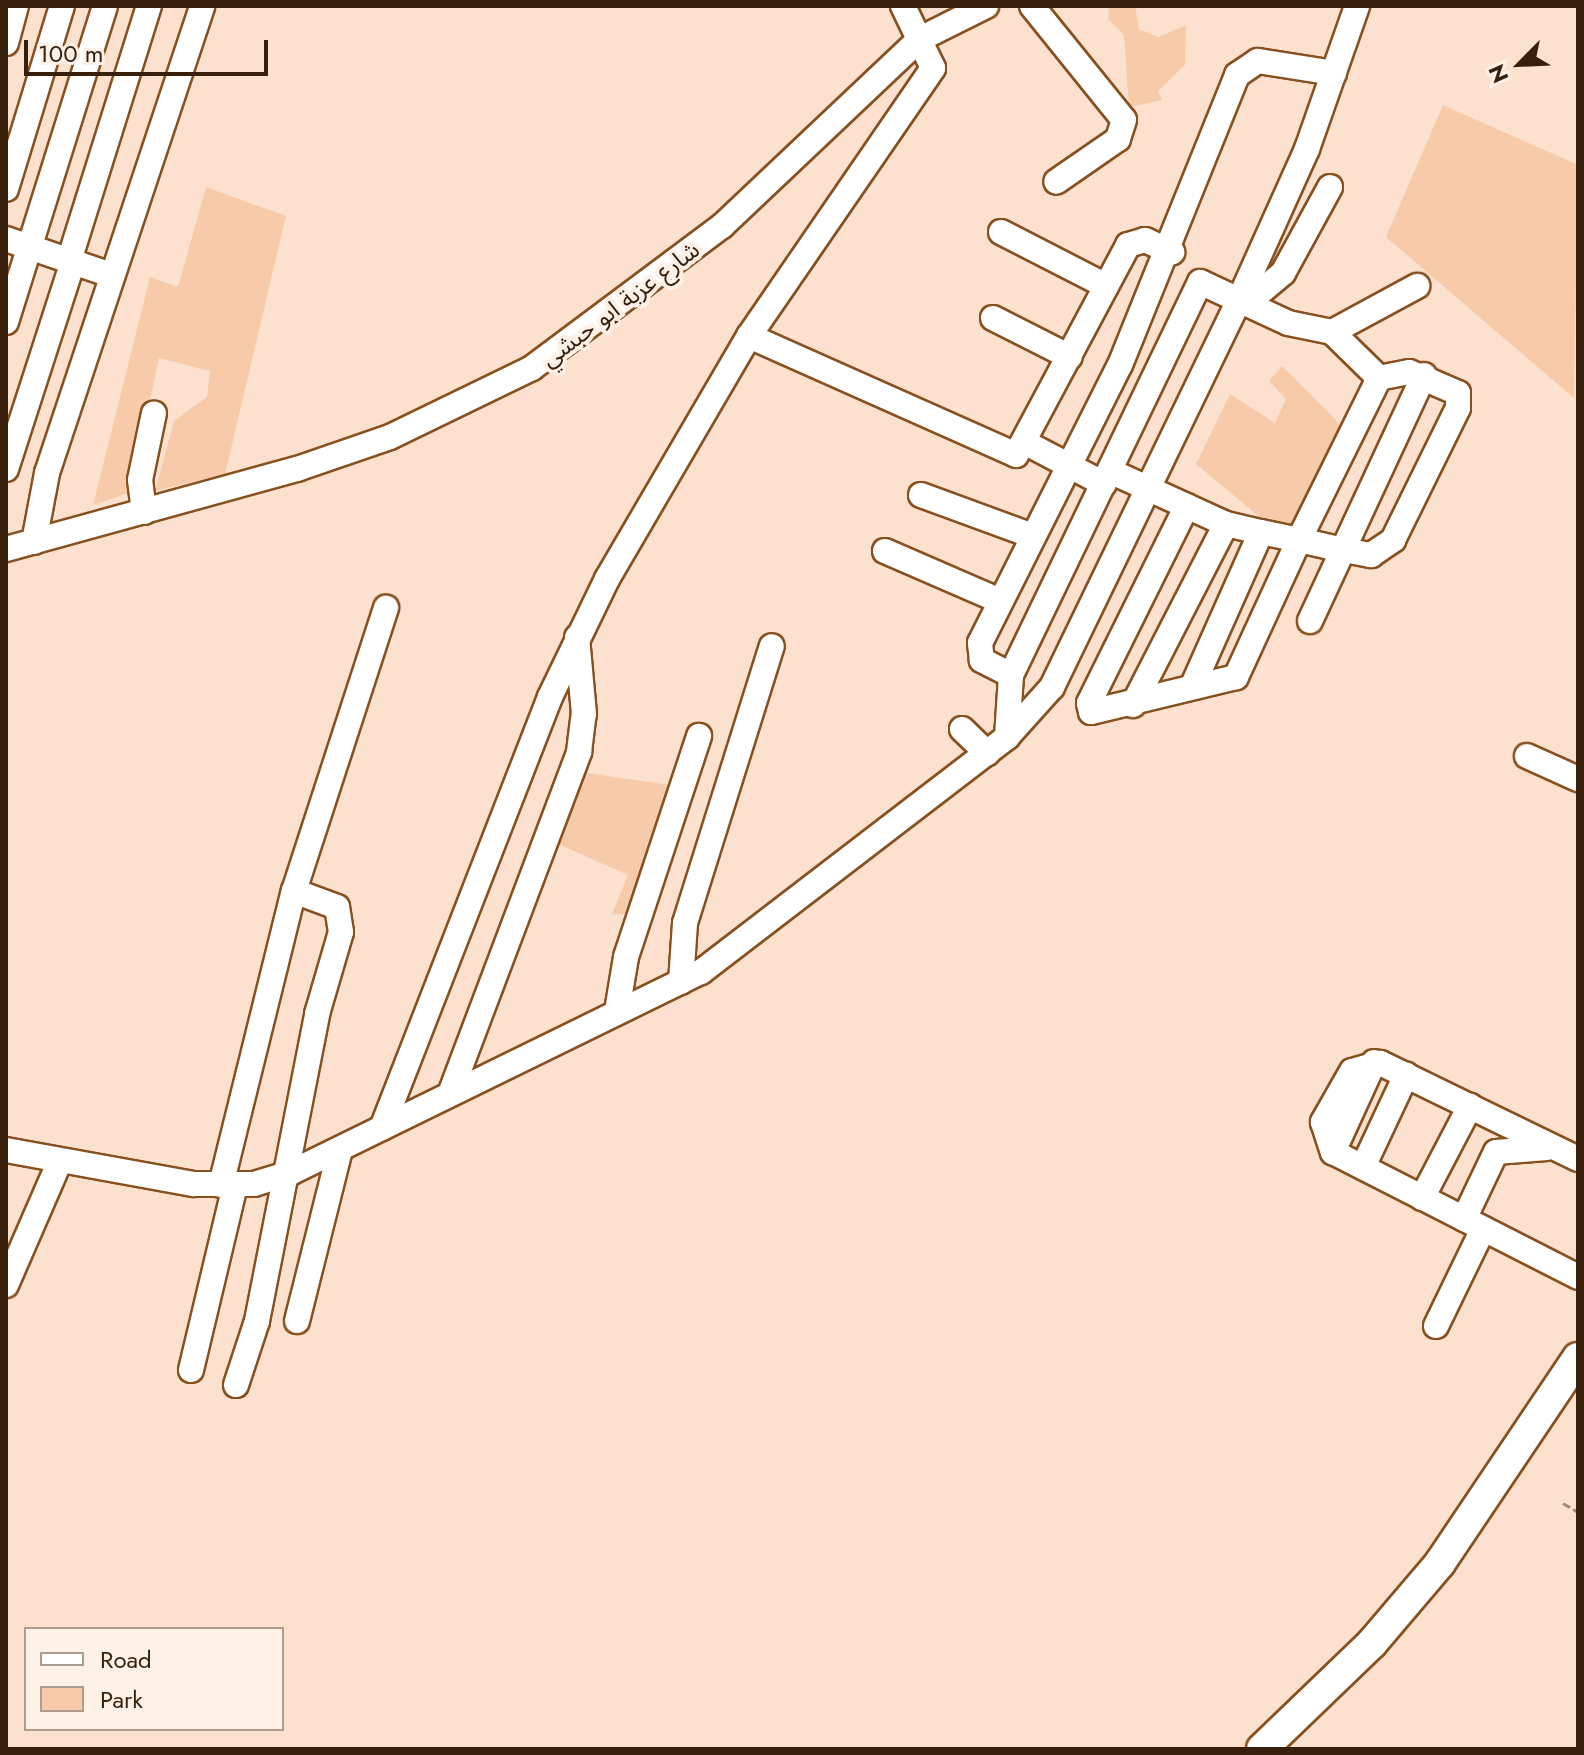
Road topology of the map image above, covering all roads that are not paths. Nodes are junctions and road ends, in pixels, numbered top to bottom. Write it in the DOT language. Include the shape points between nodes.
graph roads {
  1 [pos="16,6"];
  2 [pos="62,6"];
  3 [pos="105,6"];
  4 [pos="149,6"];
  5 [pos="202,6"];
  6 [pos="903,6"];
  7 [pos="986,6"];
  8 [pos="1032,6"];
  9 [pos="1357,6"];
  10 [pos="920,39"];
  11 [pos="6,43"];
  12 [pos="1334,73"];
  13 [pos="1056,182"];
  14 [pos="1330,187"];
  15 [pos="6,189"];
  16 [pos="1001,232"];
  17 [pos="18,243"];
  18 [pos="1172,252"];
  19 [pos="71,262"];
  20 [pos="111,275"];
  21 [pos="1106,286"];
  22 [pos="1417,286"];
  23 [pos="1241,296"];
  24 [pos="993,318"];
  25 [pos="6,322"];
  26 [pos="1332,332"];
  27 [pos="749,336"];
  28 [pos="1070,357"];
  29 [pos="1424,375"];
  30 [pos="1379,378"];
  31 [pos="154,413"];
  32 [pos="1026,443"];
  33 [pos="1070,465"];
  34 [pos="6,469"];
  35 [pos="1108,478"];
  36 [pos="1148,489"];
  37 [pos="921,495"];
  38 [pos="1187,506"];
  39 [pos="144,512"];
  40 [pos="1226,524"];
  41 [pos="1261,532"];
  42 [pos="1033,536"];
  43 [pos="1299,540"];
  44 [pos="34,542"];
  45 [pos="6,549"];
  46 [pos="1339,549"];
  47 [pos="885,551"];
  48 [pos="1000,601"];
  49 [pos="386,608"];
  50 [pos="1310,621"];
  51 [pos="577,637"];
  52 [pos="772,646"];
  53 [pos="1011,675"];
  54 [pos="1193,685"];
  55 [pos="1133,705"];
  56 [pos="962,729"];
  57 [pos="699,736"];
  58 [pos="1007,737"];
  59 [pos="987,753"];
  60 [pos="1527,756"];
  61 [pos="1578,779"];
  62 [pos="294,891"];
  63 [pos="681,982"];
  64 [pos="617,1011"];
  65 [pos="1391,1069"];
  66 [pos="450,1094"];
  67 [pos="1470,1106"];
  68 [pos="382,1128"];
  69 [pos="6,1150"];
  70 [pos="340,1150"];
  71 [pos="1568,1154"];
  72 [pos="1349,1160"];
  73 [pos="59,1163"];
  74 [pos="290,1173"];
  75 [pos="228,1185"];
  76 [pos="1422,1198"];
  77 [pos="1473,1224"];
  78 [pos="1578,1277"];
  79 [pos="6,1285"];
  80 [pos="297,1321"];
  81 [pos="1436,1326"];
  82 [pos="1578,1358"];
  83 [pos="191,1370"];
  84 [pos="236,1385"];
  85 [pos="1262,1749"];
  1 -- 11 [label="street"];
  2 -- 15 [label="street"];
  3 -- 17 [label="street"];
  4 -- 19 [label="street"];
  5 -- 20 [label="street"];
  6 -- 10 [label="street"];
  7 -- 10 [label="street, شارع عزبة ابو حبشي"];
  8 -- 13 [label="street" via="1124,120 1118,139"];
  9 -- 12 [label="street"];
  10 -- 27 [label="street" via="933,60 930,75"];
  10 -- 39 [label="street, شارع عزبة ابو حبشي" via="722,226 532,368 390,437"];
  12 -- 18 [label="street" via="1258,61 1237,75"];
  12 -- 23 [label="street"];
  14 -- 23 [label="street" via="1283,273 1258,294"];
  16 -- 21 [label="street"];
  17 -- 19 [label="street"];
  17 -- 25 [label="street"];
  18 -- 21 [label="street" via="1136,240"];
  18 -- 33 [label="street"];
  19 -- 20 [label="street"];
  19 -- 34 [label="street"];
  20 -- 44 [label="street" via="40,495"];
  21 -- 28 [label="street"];
  22 -- 26 [label="street"];
  23 -- 26 [label="street" via="1288,323"];
  23 -- 35 [label="street" via="1200,282"];
  23 -- 36 [label="street"];
  24 -- 28 [label="street"];
  26 -- 30 [label="street"];
  27 -- 32 [label="street" via="1008,454"];
  27 -- 51 [label="street"];
  28 -- 32 [label="street"];
  29 -- 30 [label="street"];
  29 -- 46 [label="street"];
  29 -- 46 [label="street" via="1461,401 1426,474 1388,548 1371,555"];
  30 -- 43 [label="street"];
  31 -- 39 [label="street" via="140,480"];
  32 -- 33 [label="street"];
  33 -- 35 [label="street"];
  33 -- 42 [label="street"];
  35 -- 36 [label="street"];
  35 -- 53 [label="street"];
  36 -- 38 [label="street"];
  36 -- 58 [label="street" via="1052,687"];
  37 -- 42 [label="street"];
  38 -- 40 [label="street"];
  38 -- 55 [label="street" via="1088,708 1097,713"];
  39 -- 44 [label="street, شارع عزبة ابو حبشي"];
  40 -- 41 [label="street"];
  40 -- 55 [label="street"];
  41 -- 43 [label="street"];
  41 -- 54 [label="street"];
  42 -- 48 [label="street"];
  43 -- 46 [label="street"];
  43 -- 54 [label="street" via="1236,677"];
  44 -- 45 [label="street, شارع عزبة ابو حبشي"];
  46 -- 50 [label="street"];
  47 -- 48 [label="street"];
  48 -- 53 [label="street" via="979,651 989,666"];
  49 -- 62 [label="street"];
  51 -- 66 [label="street" via="584,701 579,752"];
  51 -- 68 [label="street"];
  52 -- 63 [label="street" via="685,923"];
  53 -- 58 [label="street"];
  54 -- 55 [label="street"];
  56 -- 59 [label="street"];
  57 -- 64 [label="street" via="626,957"];
  58 -- 59 [label="street"];
  59 -- 63 [label="street" via="720,960"];
  60 -- 61 [label="street"];
  62 -- 74 [label="street" via="325,900 342,919 309,1053"];
  62 -- 75 [label="street"];
  63 -- 64 [label="street"];
  64 -- 66 [label="street"];
  65 -- 67 [label="street"];
  65 -- 72 [label="street"];
  65 -- 72 [label="street" via="1348,1075 1326,1116 1323,1135"];
  66 -- 68 [label="street"];
  67 -- 71 [label="street"];
  67 -- 76 [label="street"];
  68 -- 70 [label="street"];
  69 -- 73 [label="street"];
  70 -- 74 [label="street"];
  70 -- 80 [label="street"];
  71 -- 77 [label="street" via="1496,1152"];
  72 -- 76 [label="street"];
  73 -- 75 [label="street"];
  73 -- 79 [label="street"];
  74 -- 75 [label="street"];
  74 -- 84 [label="street"];
  75 -- 83 [label="street"];
  76 -- 77 [label="street"];
  77 -- 78 [label="street"];
  77 -- 81 [label="street"];
  82 -- 85 [label="main road" via="1440,1563 1351,1665"];
}
